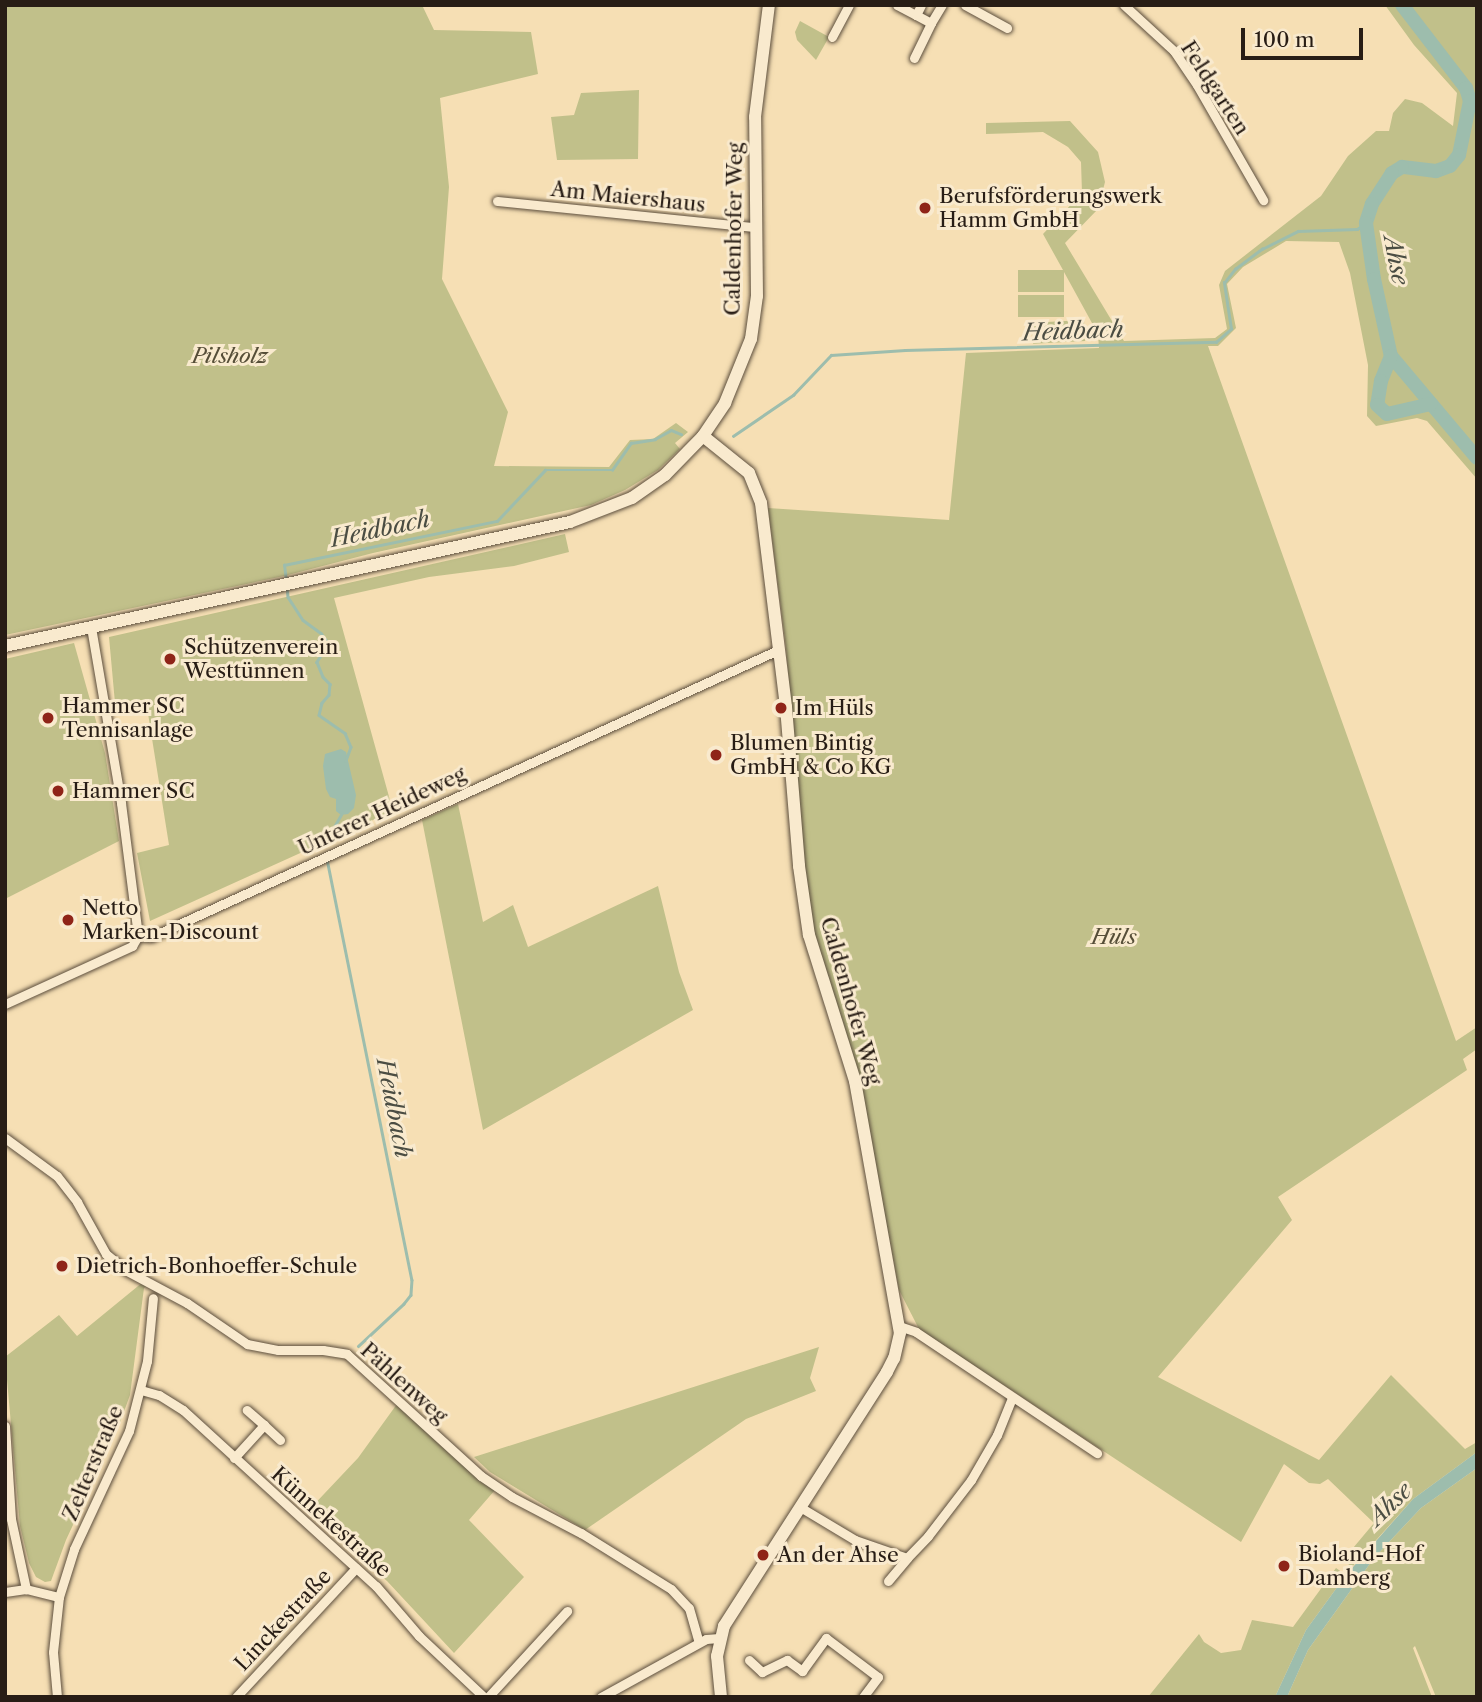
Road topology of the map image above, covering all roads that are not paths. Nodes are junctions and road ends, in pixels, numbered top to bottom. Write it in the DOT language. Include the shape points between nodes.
graph roads {
  1 [pos="769,5"];
  2 [pos="849,5"];
  3 [pos="897,5"];
  4 [pos="921,5"];
  5 [pos="942,5"];
  6 [pos="965,5"];
  7 [pos="1124,5"];
  8 [pos="916,15"];
  9 [pos="931,23"];
  10 [pos="1007,28"];
  11 [pos="832,37"];
  12 [pos="914,58"];
  13 [pos="497,201"];
  14 [pos="1263,201"];
  15 [pos="755,227"];
  16 [pos="704,436"];
  17 [pos="91,627"];
  18 [pos="5,646"];
  19 [pos="778,650"];
  20 [pos="138,936"];
  21 [pos="5,1004"];
  22 [pos="5,1138"];
  23 [pos="153,1298"];
  24 [pos="899,1326"];
  25 [pos="141,1390"];
  26 [pos="1012,1398"];
  27 [pos="247,1410"];
  28 [pos="264,1425"];
  29 [pos="5,1426"];
  30 [pos="280,1440"];
  31 [pos="1097,1453"];
  32 [pos="234,1458"];
  33 [pos="800,1507"];
  34 [pos="908,1558"];
  35 [pos="356,1568"];
  36 [pos="888,1581"];
  37 [pos="26,1589"];
  38 [pos="5,1592"];
  39 [pos="59,1597"];
  40 [pos="567,1611"];
  41 [pos="719,1638"];
  42 [pos="699,1642"];
  43 [pos="749,1660"];
  44 [pos="57,1697"];
  45 [pos="236,1697"];
  46 [pos="486,1697"];
  47 [pos="601,1697"];
  48 [pos="721,1697"];
  49 [pos="863,1697"];
  1 -- 15 [label="main road, Caldenhofer Weg" via="755,117"];
  2 -- 11 [label="street"];
  3 -- 8 [label="street"];
  4 -- 8 [label="street"];
  5 -- 9 [label="street"];
  6 -- 10 [label="street"];
  7 -- 14 [label="street, Feldgarten" via="1174,51"];
  8 -- 9 [label="street"];
  9 -- 12 [label="street"];
  13 -- 15 [label="street, Am Maiershaus"];
  15 -- 16 [label="main road, Caldenhofer Weg" via="757,296 751,339 733,389"];
  16 -- 17 [label="main road" via="665,475 632,498 570,522"];
  16 -- 19 [label="main road, Caldenhofer Weg" via="749,473 758,493"];
  17 -- 18 [label="main road"];
  17 -- 20 [label="street"];
  19 -- 20 [label="street, Unterer Heideweg" via="151,937"];
  19 -- 24 [label="main road, Caldenhofer Weg" via="809,934 856,1081"];
  20 -- 21 [label="street, Unterer Heideweg" via="132,946"];
  22 -- 42 [label="street, Pählenweg" via="57,1176 106,1254 127,1271 187,1303 247,1344 347,1354 481,1476 671,1589 688,1608"];
  23 -- 25 [label="street, Zelterstraße"];
  24 -- 26 [label="street" via="916,1332"];
  24 -- 33 [label="main road, Caldenhofer Weg" via="898,1346 890,1365"];
  25 -- 32 [label="street, Künnekestraße" via="183,1410"];
  25 -- 39 [label="street, Zelterstraße" via="129,1431 74,1549"];
  26 -- 31 [label="street"];
  26 -- 34 [label="street" via="971,1480"];
  27 -- 28 [label="street"];
  28 -- 30 [label="street"];
  28 -- 32 [label="street"];
  29 -- 37 [label="street" via="11,1519"];
  32 -- 35 [label="street, Künnekestraße"];
  33 -- 34 [label="street" via="855,1540"];
  33 -- 41 [label="main road, Caldenhofer Weg"];
  34 -- 36 [label="street"];
  35 -- 45 [label="street, Linckestraße"];
  35 -- 46 [label="street, Künnekestraße" via="419,1636"];
  37 -- 38 [label="street"];
  37 -- 39 [label="street"];
  39 -- 44 [label="street, Zelterstraße" via="53,1652"];
  40 -- 46 [label="street"];
  41 -- 42 [label="street"];
  41 -- 48 [label="main road, Caldenhofer Weg"];
  42 -- 47 [label="street"];
  43 -- 49 [label="street" via="762,1672 788,1660 802,1671 826,1638 877,1677"];
}
